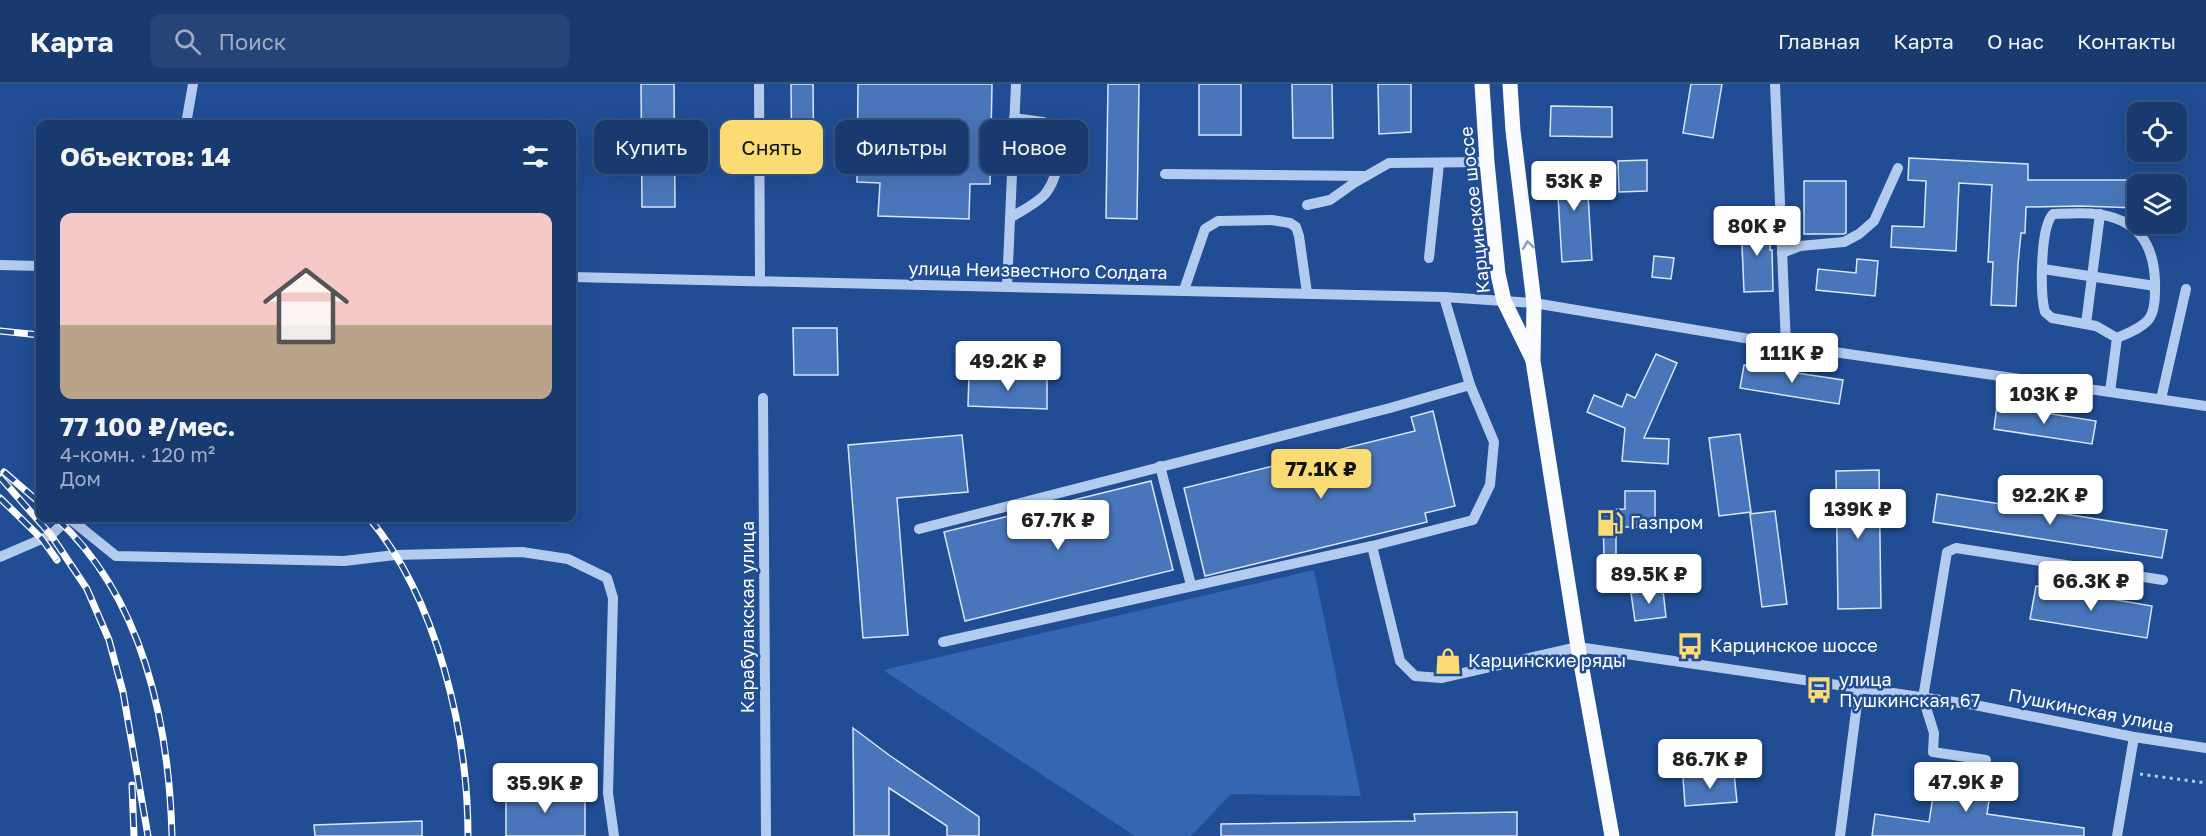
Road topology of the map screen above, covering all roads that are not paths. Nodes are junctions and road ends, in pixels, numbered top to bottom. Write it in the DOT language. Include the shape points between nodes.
graph roads {
  1 [pos="193,84"];
  2 [pos="759,84"];
  3 [pos="1016,84"];
  4 [pos="1482,84"];
  5 [pos="1510,84"];
  6 [pos="1775,84"];
  7 [pos="1014,118"];
  8 [pos="187,120"];
  9 [pos="1487,162"];
  10 [pos="1439,164"];
  11 [pos="1898,168"];
  12 [pos="1165,174"];
  13 [pos="1366,176"];
  14 [pos="1308,205"];
  15 [pos="2100,214"];
  16 [pos="1010,218"];
  17 [pos="1782,253"];
  18 [pos="1429,258"];
  19 [pos="0,265"];
  20 [pos="36,266"];
  21 [pos="2043,269"];
  22 [pos="2091,276"];
  23 [pos="576,277"];
  24 [pos="760,281"];
  25 [pos="1008,286"];
  26 [pos="2155,286"];
  27 [pos="2186,289"];
  28 [pos="1184,290"];
  29 [pos="1307,293"];
  30 [pos="1444,297"];
  31 [pos="1504,301"];
  32 [pos="1534,303"];
  33 [pos="2086,324"];
  34 [pos="2117,338"];
  35 [pos="1786,345"];
  36 [pos="1533,361"];
  37 [pos="1470,385"];
  38 [pos="2110,392"];
  39 [pos="763,398"];
  40 [pos="2161,399"];
  41 [pos="2206,406"];
  42 [pos="1160,466"];
  43 [pos="65,522"];
  44 [pos="74,522"];
  45 [pos="919,529"];
  46 [pos="1372,546"];
  47 [pos="0,557"];
  48 [pos="2163,580"];
  49 [pos="1191,585"];
  50 [pos="943,642"];
  51 [pos="1578,647"];
  52 [pos="1859,688"];
  53 [pos="1923,698"];
  54 [pos="2134,737"];
  55 [pos="2206,748"];
  56 [pos="1986,760"];
  57 [pos="614,836"];
  58 [pos="766,836"];
  59 [pos="1612,836"];
  60 [pos="1840,836"];
  61 [pos="2117,836"];
  1 -- 8 [label="street"];
  2 -- 24 [label="street"];
  3 -- 7 [label="street"];
  4 -- 9 [label="main road, Карцинское шоссе"];
  32 -- 5 [label="main road, Карцинское шоссе, one-way"];
  6 -- 17 [label="street"];
  7 -- 16 [label="street"];
  7 -- 16 [label="street" via="1055,128 1058,167 1046,194"];
  9 -- 10 [label="street"];
  9 -- 31 [label="main road, Карцинское шоссе"];
  10 -- 13 [label="street" via="1389,163"];
  10 -- 18 [label="street"];
  11 -- 17 [label="street" via="1874,221 1858,234 1844,242 1800,246"];
  12 -- 13 [label="street"];
  13 -- 14 [label="street" via="1330,200"];
  15 -- 21 [label="street" via="2053,214 2049,218"];
  15 -- 22 [label="street"];
  15 -- 26 [label="street" via="2122,221 2138,232 2156,271"];
  16 -- 25 [label="street"];
  17 -- 35 [label="street"];
  19 -- 20 [label="street"];
  21 -- 22 [label="street"];
  21 -- 33 [label="street" via="2045,312 2052,318"];
  22 -- 26 [label="street"];
  22 -- 33 [label="street"];
  23 -- 24 [label="street, улица Неизвестного Солдата"];
  24 -- 25 [label="street, улица Неизвестного Солдата"];
  25 -- 28 [label="street, улица Неизвестного Солдата"];
  26 -- 34 [label="street" via="2150,317"];
  27 -- 40 [label="street"];
  28 -- 29 [label="street, улица Неизвестного Солдата"];
  28 -- 29 [label="street" via="1205,229 1218,221 1272,220 1296,227"];
  29 -- 30 [label="street, улица Неизвестного Солдата"];
  30 -- 31 [label="street, улица Неизвестного Солдата"];
  30 -- 37 [label="street"];
  31 -- 32 [label="street, улица Неизвестного Солдата"];
  31 -- 36 [label="main road, Карцинское шоссе"];
  32 -- 35 [label="street, улица Неизвестного Солдата"];
  32 -- 36 [label="main road, Карцинское шоссе"];
  33 -- 34 [label="street"];
  34 -- 38 [label="street"];
  35 -- 38 [label="street, улица Неизвестного Солдата"];
  36 -- 51 [label="main road, Карцинское шоссе"];
  37 -- 42 [label="street"];
  37 -- 46 [label="street" via="1494,442 1490,485 1473,520"];
  38 -- 40 [label="street, улица Неизвестного Солдата"];
  39 -- 58 [label="street, Карабулакская улица"];
  40 -- 41 [label="street, улица Неизвестного Солдата"];
  42 -- 45 [label="street"];
  42 -- 49 [label="street"];
  43 -- 47 [label="street" via="51,535"];
  44 -- 57 [label="street" via="116,556 344,561 395,555 522,552 568,559 607,578 613,598 608,793"];
  46 -- 49 [label="street"];
  46 -- 51 [label="street" via="1400,661 1415,676 1441,678"];
  48 -- 53 [label="street" via="1956,548 1947,552"];
  49 -- 50 [label="street"];
  51 -- 52 [label="street, Пушкинская улица"];
  51 -- 59 [label="main road, Карцинское шоссе"];
  52 -- 53 [label="street, Пушкинская улица"];
  52 -- 60 [label="street"];
  53 -- 54 [label="street, Пушкинская улица"];
  53 -- 56 [label="street" via="1934,733 1933,752"];
  54 -- 55 [label="street, Пушкинская улица"];
  54 -- 61 [label="street"];
}
